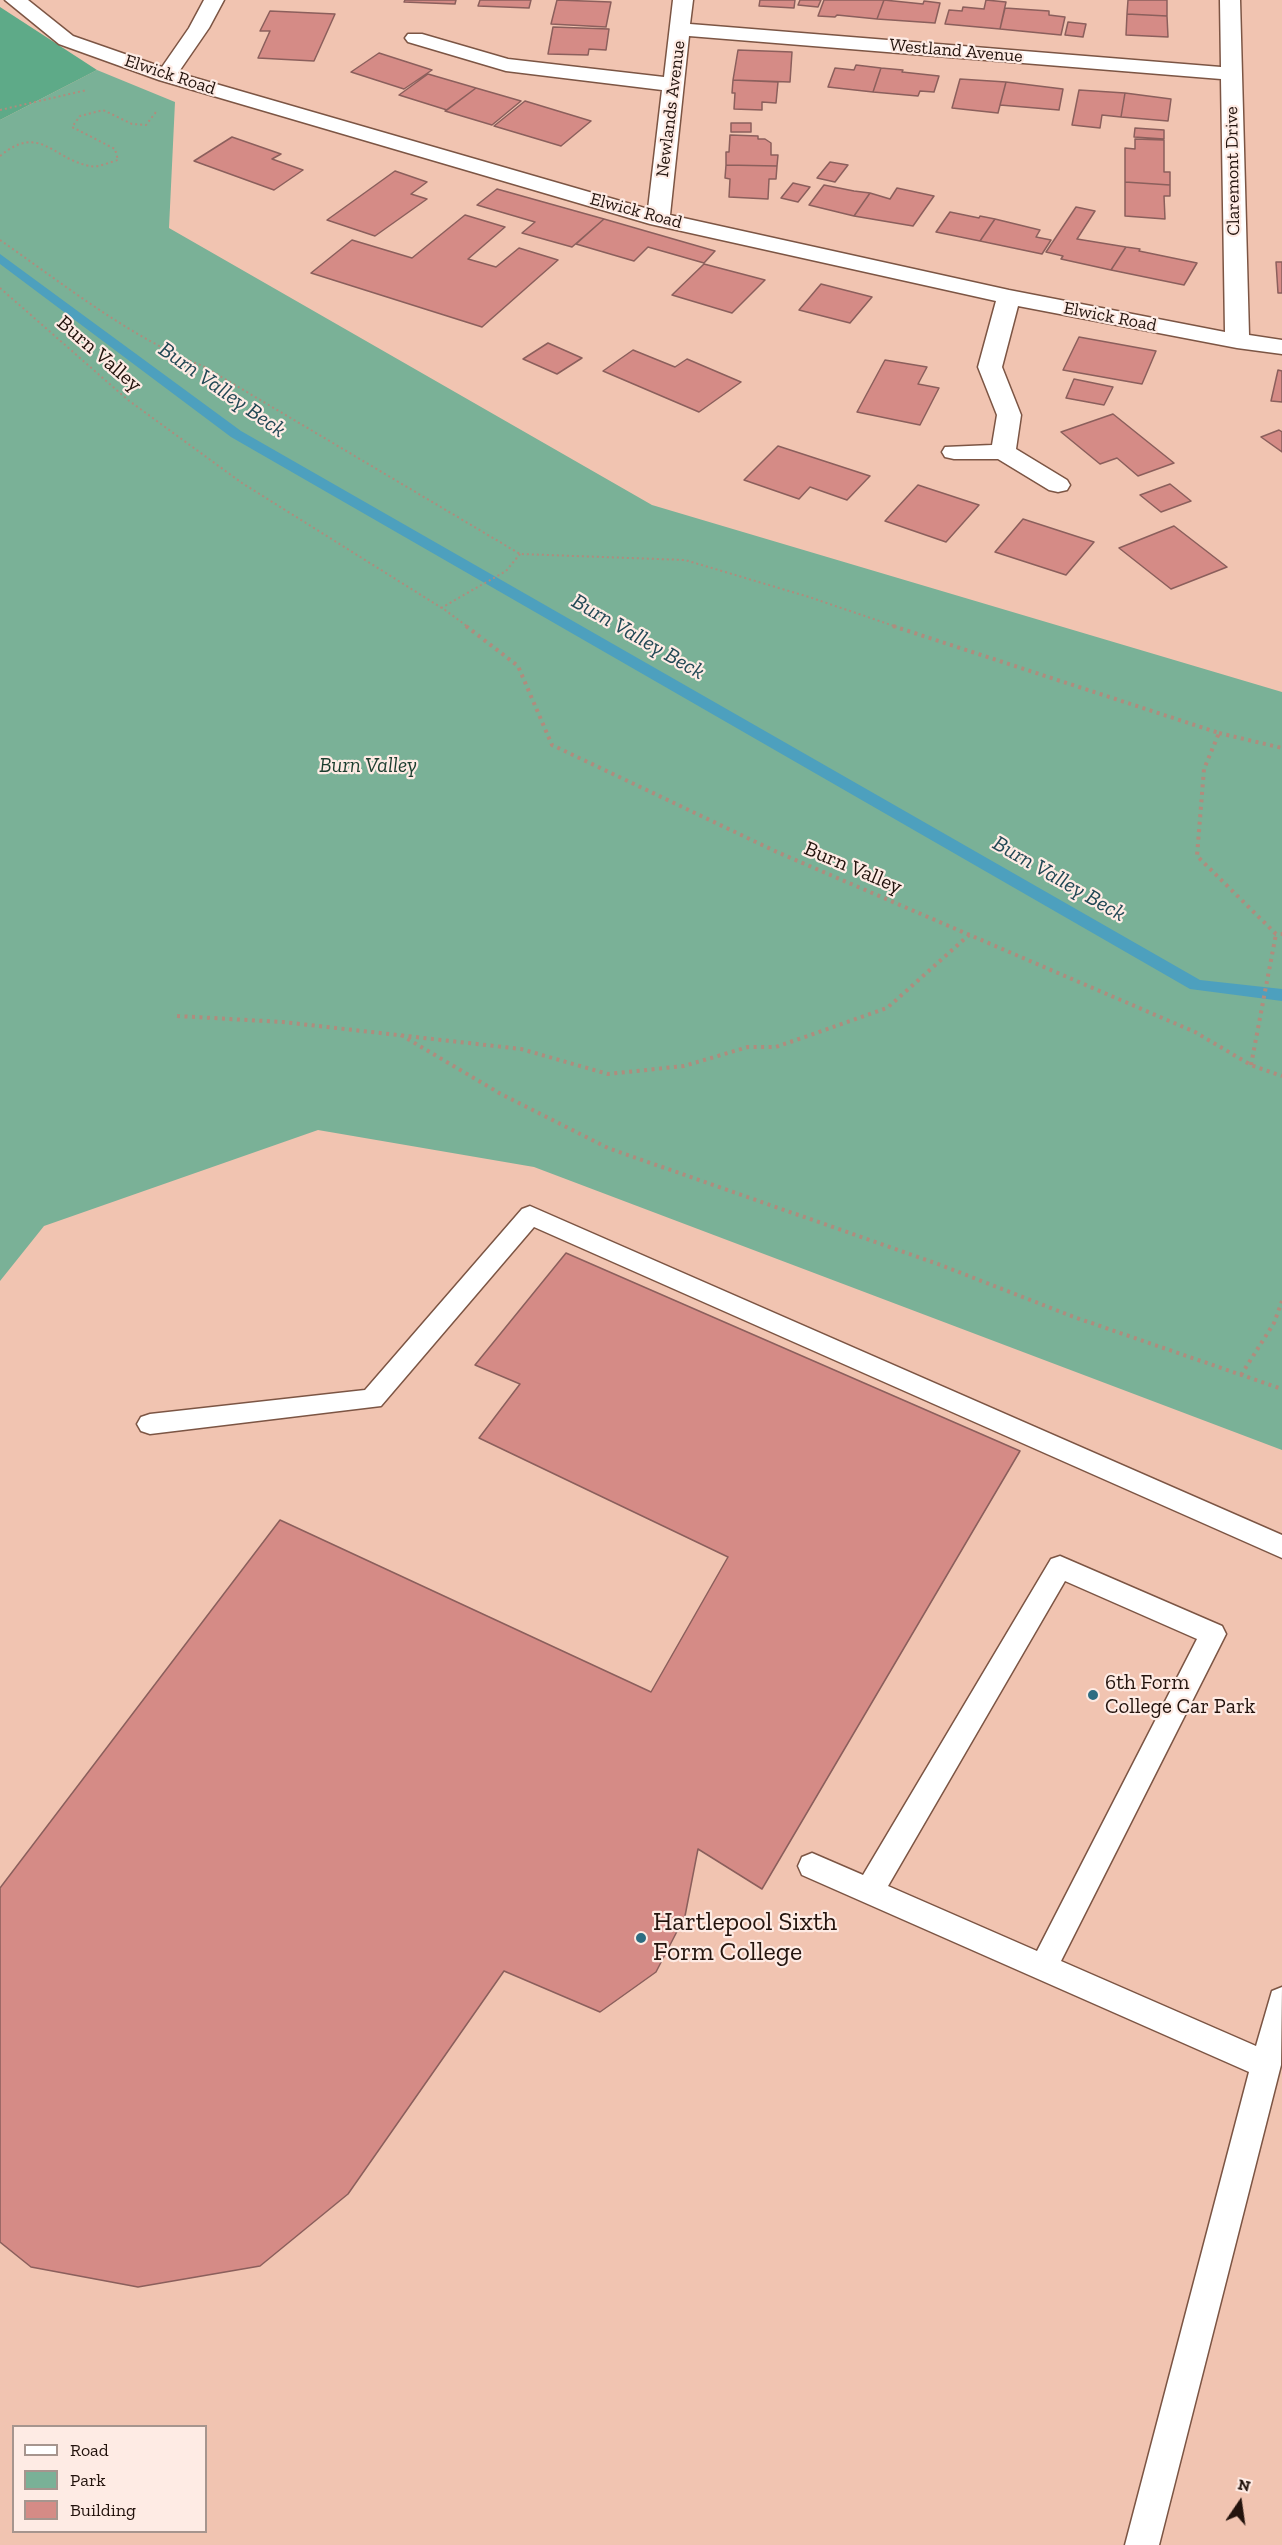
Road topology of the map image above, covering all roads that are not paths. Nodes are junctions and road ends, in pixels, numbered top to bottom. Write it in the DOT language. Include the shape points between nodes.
graph roads {
  1 [pos="15,0"];
  2 [pos="214,0"];
  3 [pos="683,0"];
  4 [pos="1230,0"];
  5 [pos="680,28"];
  6 [pos="415,38"];
  7 [pos="1231,74"];
  8 [pos="166,76"];
  9 [pos="675,85"];
  10 [pos="658,219"];
  11 [pos="1009,297"];
  12 [pos="1237,341"];
  13 [pos="1282,347"];
  14 [pos="1002,452"];
  15 [pos="954,453"];
  16 [pos="1058,485"];
  17 [pos="150,1424"];
  18 [pos="1282,1547"];
  19 [pos="812,1866"];
  20 [pos="869,1891"];
  21 [pos="1043,1968"];
  22 [pos="1282,2001"];
  23 [pos="1266,2065"];
  24 [pos="1142,2545"];
  1 -- 8 [label="street, Elwick Road" via="66,40"];
  2 -- 8 [label="street"];
  3 -- 5 [label="street, Newlands Avenue"];
  4 -- 7 [label="street, Claremont Drive"];
  5 -- 7 [label="street, Westland Avenue"];
  5 -- 9 [label="street, Newlands Avenue"];
  6 -- 9 [label="street" via="453,41 516,67"];
  7 -- 12 [label="street, Claremont Drive"];
  8 -- 10 [label="street, Elwick Road"];
  9 -- 10 [label="street, Newlands Avenue"];
  10 -- 11 [label="street, Elwick Road"];
  11 -- 12 [label="street, Elwick Road"];
  11 -- 14 [label="street" via="990,367 1009,415"];
  12 -- 13 [label="street, Elwick Road"];
  14 -- 15 [label="street"];
  14 -- 16 [label="street"];
  17 -- 18 [label="lane" via="372,1399 530,1215"];
  19 -- 20 [label="lane"];
  20 -- 21 [label="lane"];
  20 -- 21 [label="lane" via="1060,1567 1213,1634"];
  21 -- 23 [label="lane"];
  22 -- 23 [label="lane"];
  23 -- 24 [label="lane"];
}
